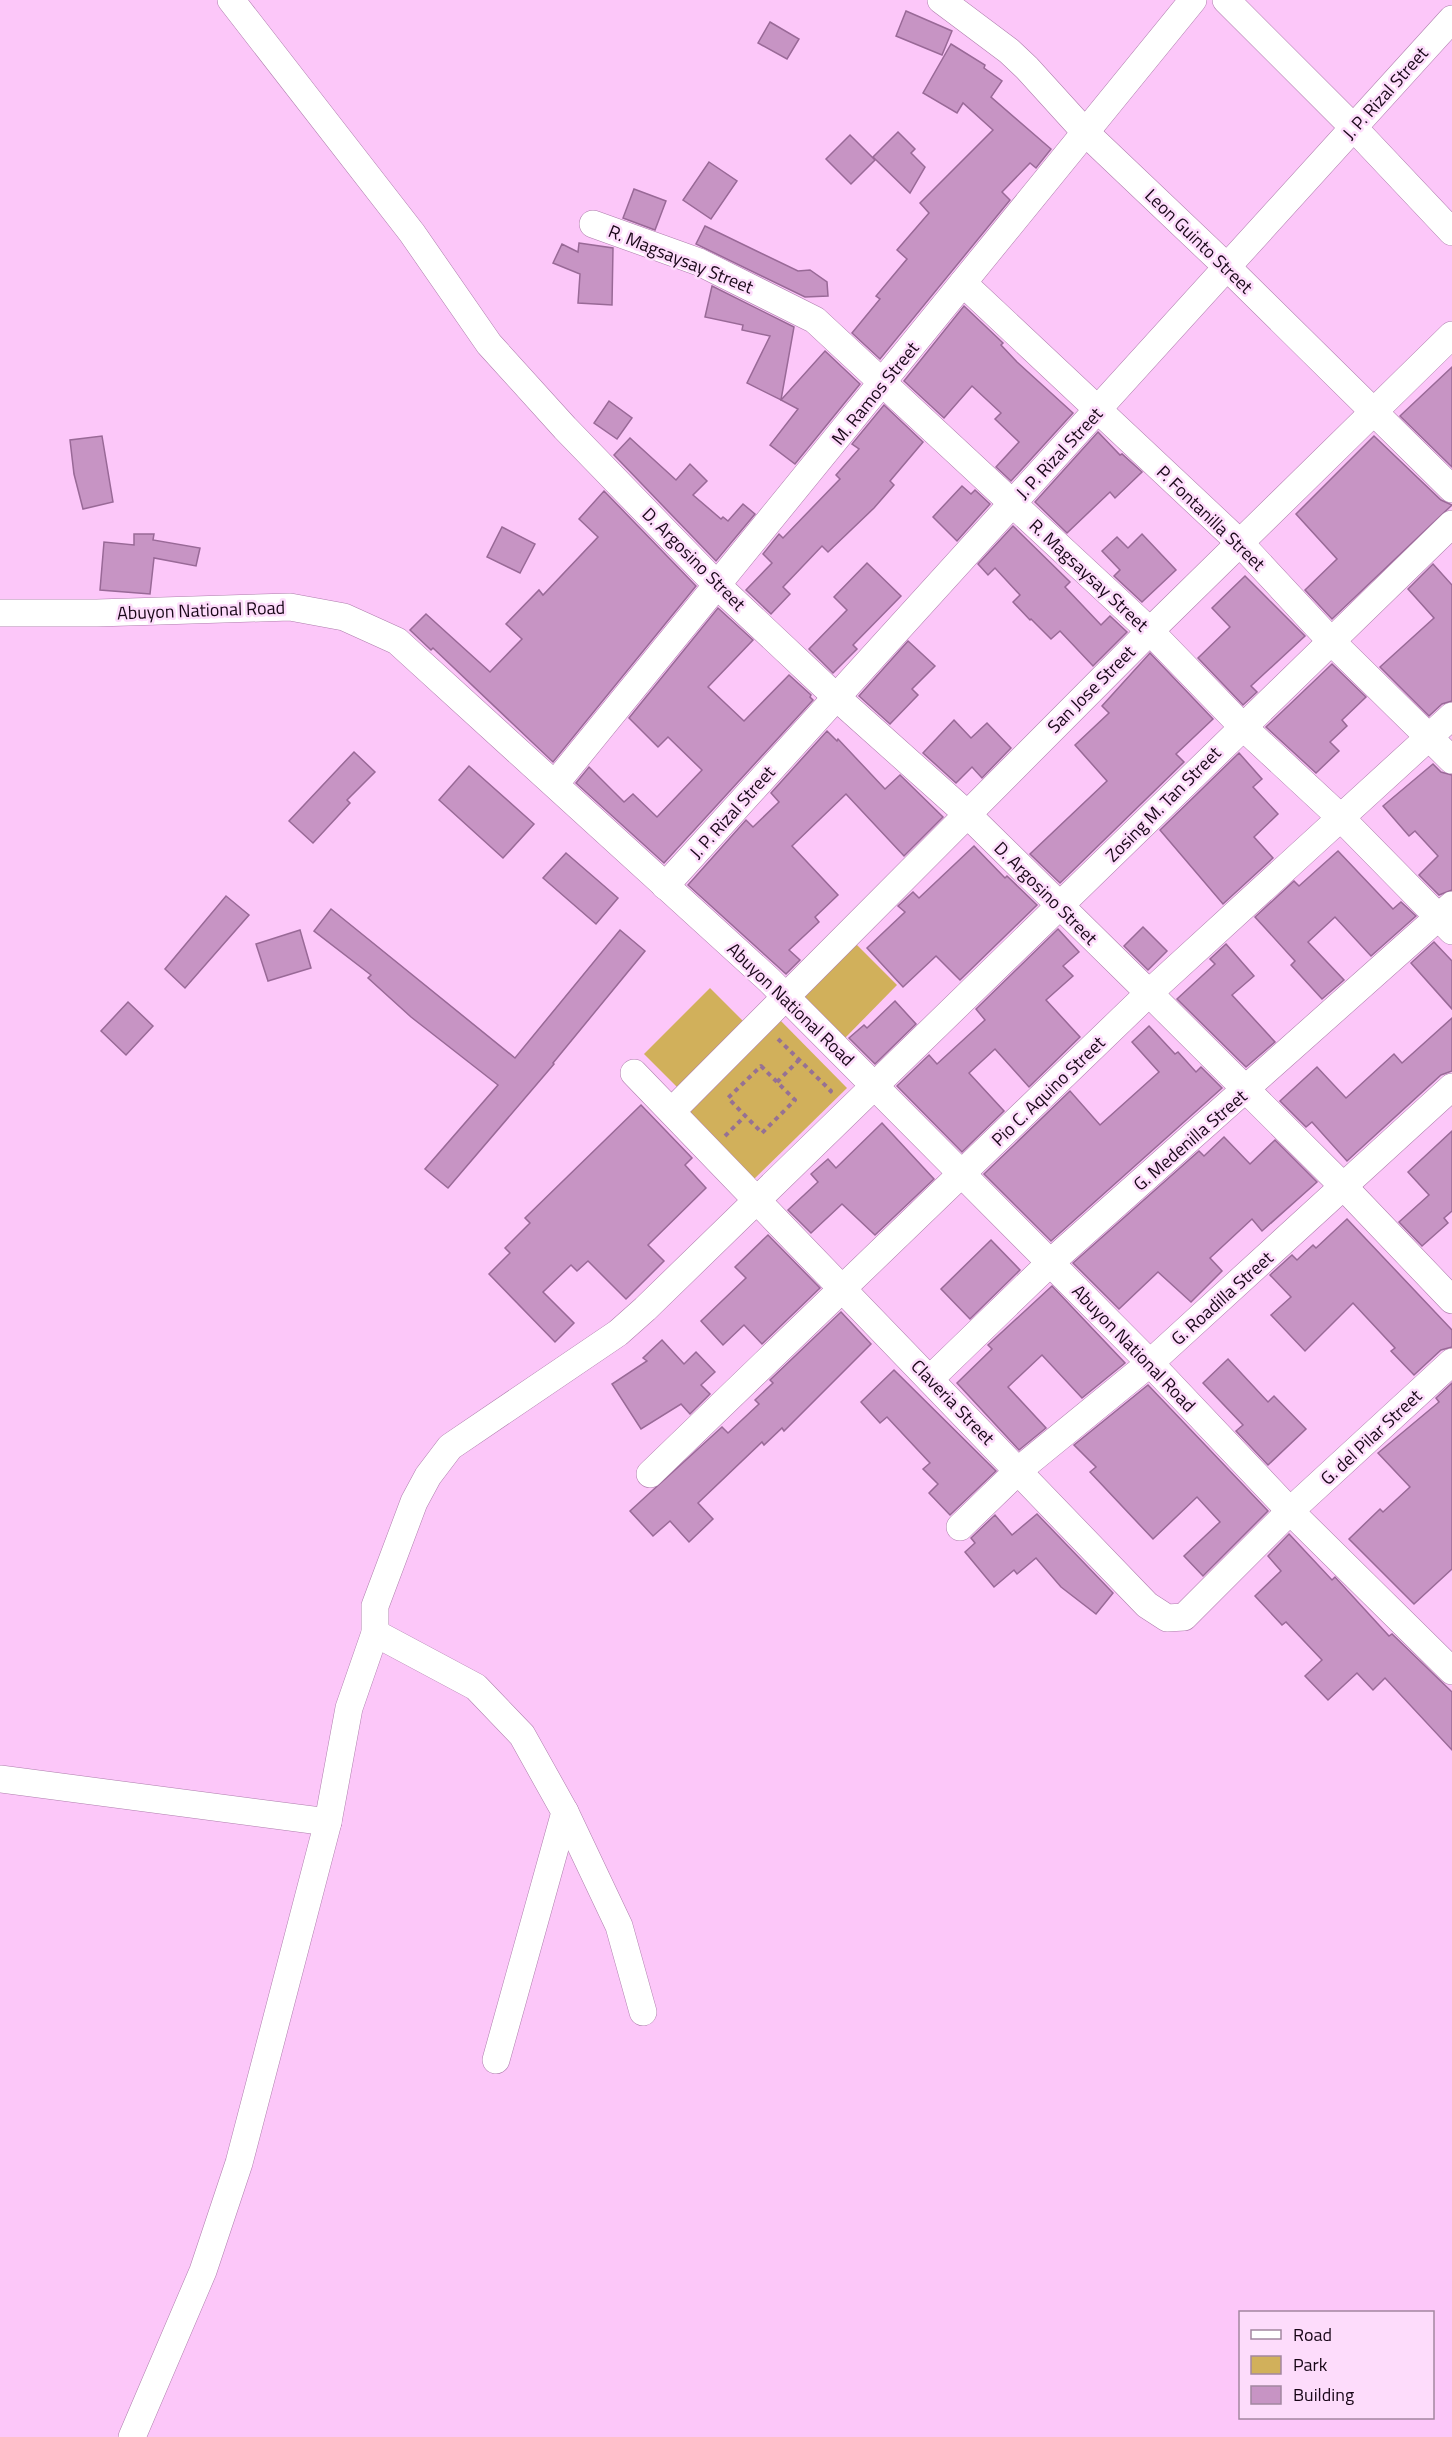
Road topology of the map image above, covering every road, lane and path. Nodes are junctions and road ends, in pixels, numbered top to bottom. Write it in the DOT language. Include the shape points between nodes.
graph roads {
  1 [pos="231,0"];
  2 [pos="941,0"];
  3 [pos="1192,0"];
  4 [pos="1226,0"];
  5 [pos="1452,19"];
  6 [pos="1354,128"];
  7 [pos="1086,133"];
  8 [pos="593,224"];
  9 [pos="1452,232"];
  10 [pos="1227,267"];
  11 [pos="963,283"];
  12 [pos="1452,335"];
  13 [pos="884,383"];
  14 [pos="1375,411"];
  15 [pos="1098,412"];
  16 [pos="1452,489"];
  17 [pos="1013,504"];
  18 [pos="1452,524"];
  19 [pos="1240,543"];
  20 [pos="718,586"];
  21 [pos="0,613"];
  22 [pos="1150,631"];
  23 [pos="1331,641"];
  24 [pos="835,696"];
  25 [pos="1452,716"];
  26 [pos="1242,726"];
  27 [pos="1429,736"];
  28 [pos="1452,760"];
  29 [pos="555,784"];
  30 [pos="967,814"];
  31 [pos="1340,817"];
  32 [pos="665,886"];
  33 [pos="1059,906"];
  34 [pos="1447,918"];
  35 [pos="1149,993"];
  36 [pos="786,996"];
  37 [pos="760,1022"];
  38 [pos="799,1060"];
  39 [pos="634,1073"];
  40 [pos="777,1082"];
  41 [pos="876,1086"];
  42 [pos="1452,1087"];
  43 [pos="1246,1090"];
  44 [pos="831,1091"];
  45 [pos="672,1111"];
  46 [pos="963,1174"];
  47 [pos="1344,1187"];
  48 [pos="757,1201"];
  49 [pos="1051,1262"];
  50 [pos="842,1288"];
  51 [pos="1452,1300"];
  52 [pos="1452,1362"];
  53 [pos="1150,1363"];
  54 [pos="931,1378"];
  55 [pos="1018,1470"];
  56 [pos="650,1474"];
  57 [pos="1290,1511"];
  58 [pos="960,1527"];
  59 [pos="1147,1605"];
  60 [pos="375,1633"];
  61 [pos="1452,1671"];
  62 [pos="0,1779"];
  63 [pos="565,1812"];
  64 [pos="328,1822"];
  65 [pos="643,2012"];
  66 [pos="496,2060"];
  67 [pos="132,2437"];
  1 -- 20 [label="street, D. Argosino Street" via="412,233 489,344"];
  2 -- 7 [label="street, Leon Guinto Street" via="1009,51"];
  3 -- 7 [label="street, M. Ramos Street"];
  4 -- 6 [label="street"];
  5 -- 6 [label="street, J. P. Rizal Street"];
  6 -- 9 [label="street"];
  6 -- 10 [label="street, J. P. Rizal Street"];
  7 -- 10 [label="street, Leon Guinto Street"];
  7 -- 11 [label="street, M. Ramos Street"];
  8 -- 13 [label="street, R. Magsaysay Street" via="699,262 815,320"];
  10 -- 14 [label="street, Leon Guinto Street"];
  10 -- 15 [label="street, J. P. Rizal Street"];
  11 -- 13 [label="street, M. Ramos Street"];
  11 -- 15 [label="street, P. Fontanilla Street"];
  12 -- 14 [label="street, San Jose Street"];
  13 -- 17 [label="street, R. Magsaysay Street"];
  13 -- 20 [label="street, M. Ramos Street"];
  14 -- 16 [label="street, Leon Guinto Street"];
  14 -- 19 [label="street, San Jose Street"];
  15 -- 17 [label="street, J. P. Rizal Street"];
  15 -- 19 [label="street, P. Fontanilla Street"];
  17 -- 22 [label="street, R. Magsaysay Street"];
  17 -- 24 [label="street, J. P. Rizal Street"];
  18 -- 23 [label="street, Zosing M. Tan Street"];
  19 -- 22 [label="street, San Jose Street"];
  19 -- 23 [label="street, P. Fontanilla Street"];
  20 -- 24 [label="street, D. Argosino Street"];
  20 -- 29 [label="street, M. Ramos Street"];
  21 -- 29 [label="street, Abuyon National Road" via="290,606 344,617 397,641"];
  22 -- 26 [label="street, R. Magsaysay Street"];
  22 -- 30 [label="street, San Jose Street"];
  23 -- 26 [label="street, Zosing M. Tan Street"];
  23 -- 27 [label="street, P. Fontanilla Street"];
  24 -- 30 [label="street, D. Argosino Street"];
  24 -- 32 [label="street, J. P. Rizal Street"];
  25 -- 27 [label="street, Pio C. Aquino Street"];
  26 -- 31 [label="street, R. Magsaysay Street"];
  26 -- 33 [label="street, Zosing M. Tan Street"];
  27 -- 28 [label="street, P. Fontanilla Street"];
  27 -- 31 [label="street, Pio C. Aquino Street"];
  29 -- 32 [label="street, Abuyon National Road"];
  30 -- 33 [label="street, D. Argosino Street"];
  30 -- 36 [label="street, San Jose Street"];
  31 -- 34 [label="street, R. Magsaysay Street"];
  31 -- 35 [label="street, Pio C. Aquino Street"];
  32 -- 36 [label="street, Abuyon National Road"];
  33 -- 35 [label="street, D. Argosino Street"];
  33 -- 41 [label="street, Zosing M. Tan Street"];
  34 -- 43 [label="street, G. Medenilla Street"];
  35 -- 43 [label="street, D. Argosino Street"];
  35 -- 46 [label="street, Pio C. Aquino Street"];
  36 -- 37 [label="street, San Jose Street"];
  36 -- 41 [label="street, Abuyon National Road"];
  37 -- 38 [label="path"];
  37 -- 45 [label="street, San Jose Street"];
  38 -- 40 [label="path"];
  38 -- 44 [label="path"];
  39 -- 45 [label="street, Claveria Street"];
  40 -- 40 [label="path" via="761,1066 728,1098 762,1133 795,1100"];
  41 -- 46 [label="street, Abuyon National Road"];
  41 -- 48 [label="street, Zosing M. Tan Street"];
  42 -- 47 [label="street, G. Roadilla Street"];
  43 -- 47 [label="street, D. Argosino Street"];
  43 -- 49 [label="street, G. Medenilla Street"];
  45 -- 48 [label="street, Claveria Street"];
  46 -- 49 [label="street, Abuyon National Road"];
  46 -- 50 [label="street, Pio C. Aquino Street"];
  47 -- 51 [label="street, D. Argosino Street"];
  47 -- 53 [label="street, G. Roadilla Street"];
  48 -- 50 [label="street, Claveria Street"];
  48 -- 60 [label="street, Zosing M. Tan Street" via="618,1333 450,1447 414,1502 375,1606"];
  49 -- 53 [label="street, Abuyon National Road"];
  49 -- 54 [label="street, G. Medenilla Street"];
  50 -- 54 [label="street, Claveria Street"];
  50 -- 56 [label="street, Pio C. Aquino Street"];
  52 -- 57 [label="street, G. del Pilar Street"];
  53 -- 55 [label="street, G. Roadilla Street"];
  53 -- 57 [label="street, Abuyon National Road"];
  54 -- 55 [label="street, Claveria Street"];
  55 -- 58 [label="street, G. Roadilla Street"];
  55 -- 59 [label="street, Claveria Street"];
  57 -- 59 [label="street, G. del Pilar Street" via="1184,1617 1167,1618"];
  57 -- 61 [label="street, Abuyon National Road"];
  60 -- 63 [label="street" via="476,1687 522,1736"];
  60 -- 64 [label="street, Zosing M. Tan Street" via="349,1708"];
  62 -- 64 [label="street"];
  63 -- 65 [label="street" via="619,1926"];
  63 -- 66 [label="street"];
  64 -- 67 [label="street, Zosing M. Tan Street" via="239,2163 203,2271"];
}
